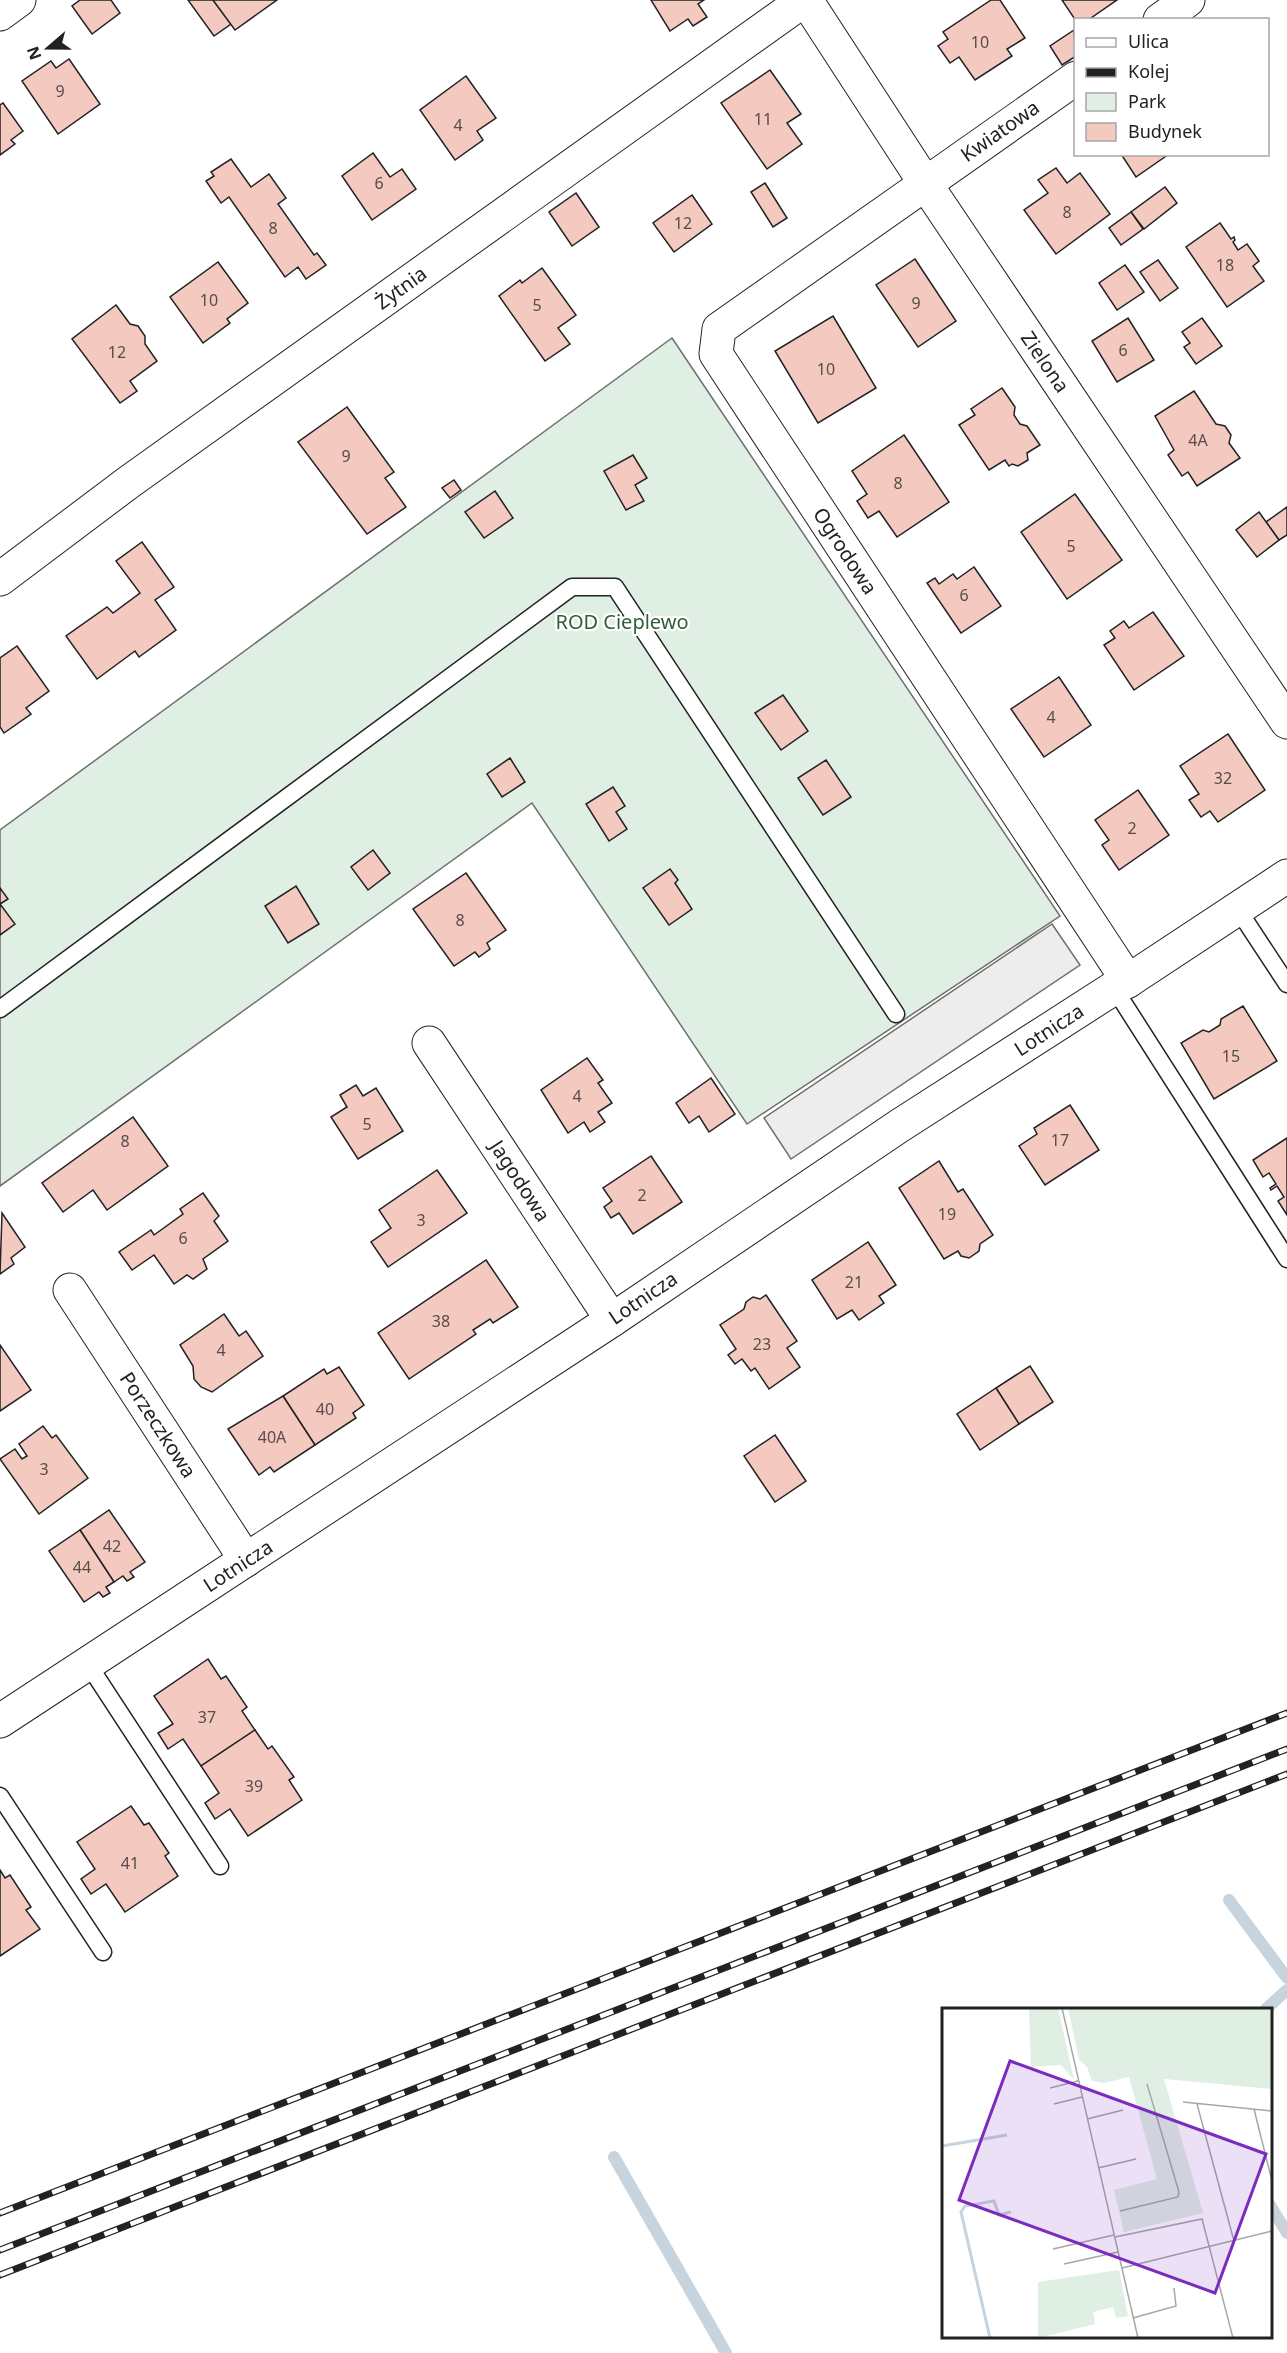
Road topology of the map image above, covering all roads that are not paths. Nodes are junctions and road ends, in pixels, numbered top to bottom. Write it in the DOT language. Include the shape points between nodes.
graph roads {
  1 [pos="19,0"];
  2 [pos="805,0"];
  3 [pos="1188,0"];
  4 [pos="0,14"];
  5 [pos="1163,18"];
  6 [pos="1074,79"];
  7 [pos="925,183"];
  8 [pos="0,579"];
  9 [pos="1287,722"];
  10 [pos="1287,876"];
  11 [pos="1237,908"];
  12 [pos="1121,984"];
  13 [pos="1287,984"];
  14 [pos="0,1009"];
  15 [pos="896,1014"];
  16 [pos="429,1043"];
  17 [pos="1287,1258"];
  18 [pos="70,1290"];
  19 [pos="612,1320"];
  20 [pos="246,1560"];
  21 [pos="88,1664"];
  22 [pos="0,1721"];
  23 [pos="0,1796"];
  24 [pos="220,1866"];
  25 [pos="103,1952"];
  1 -- 4 [label="street"];
  2 -- 7 [label="street, Zielona"];
  2 -- 8 [label="street, Żytnia" via="129,482"];
  3 -- 5 [label="street"];
  6 -- 7 [label="street, Kwiatowa"];
  7 -- 9 [label="street, Zielona"];
  7 -- 12 [label="street, Ogrodowa" via="719,329 716,354"];
  10 -- 11 [label="street, Lotnicza"];
  11 -- 12 [label="street, Lotnicza"];
  11 -- 13 [label="lane"];
  12 -- 17 [label="lane"];
  12 -- 19 [label="street, Lotnicza" via="899,1126"];
  14 -- 15 [label="lane" via="572,587 615,587"];
  16 -- 19 [label="street, Jagodowa"];
  18 -- 20 [label="street, Porzeczkowa"];
  19 -- 20 [label="street, Lotnicza"];
  20 -- 21 [label="street, Lotnicza"];
  21 -- 22 [label="street, Lotnicza"];
  21 -- 24 [label="lane"];
  23 -- 25 [label="lane"];
}
